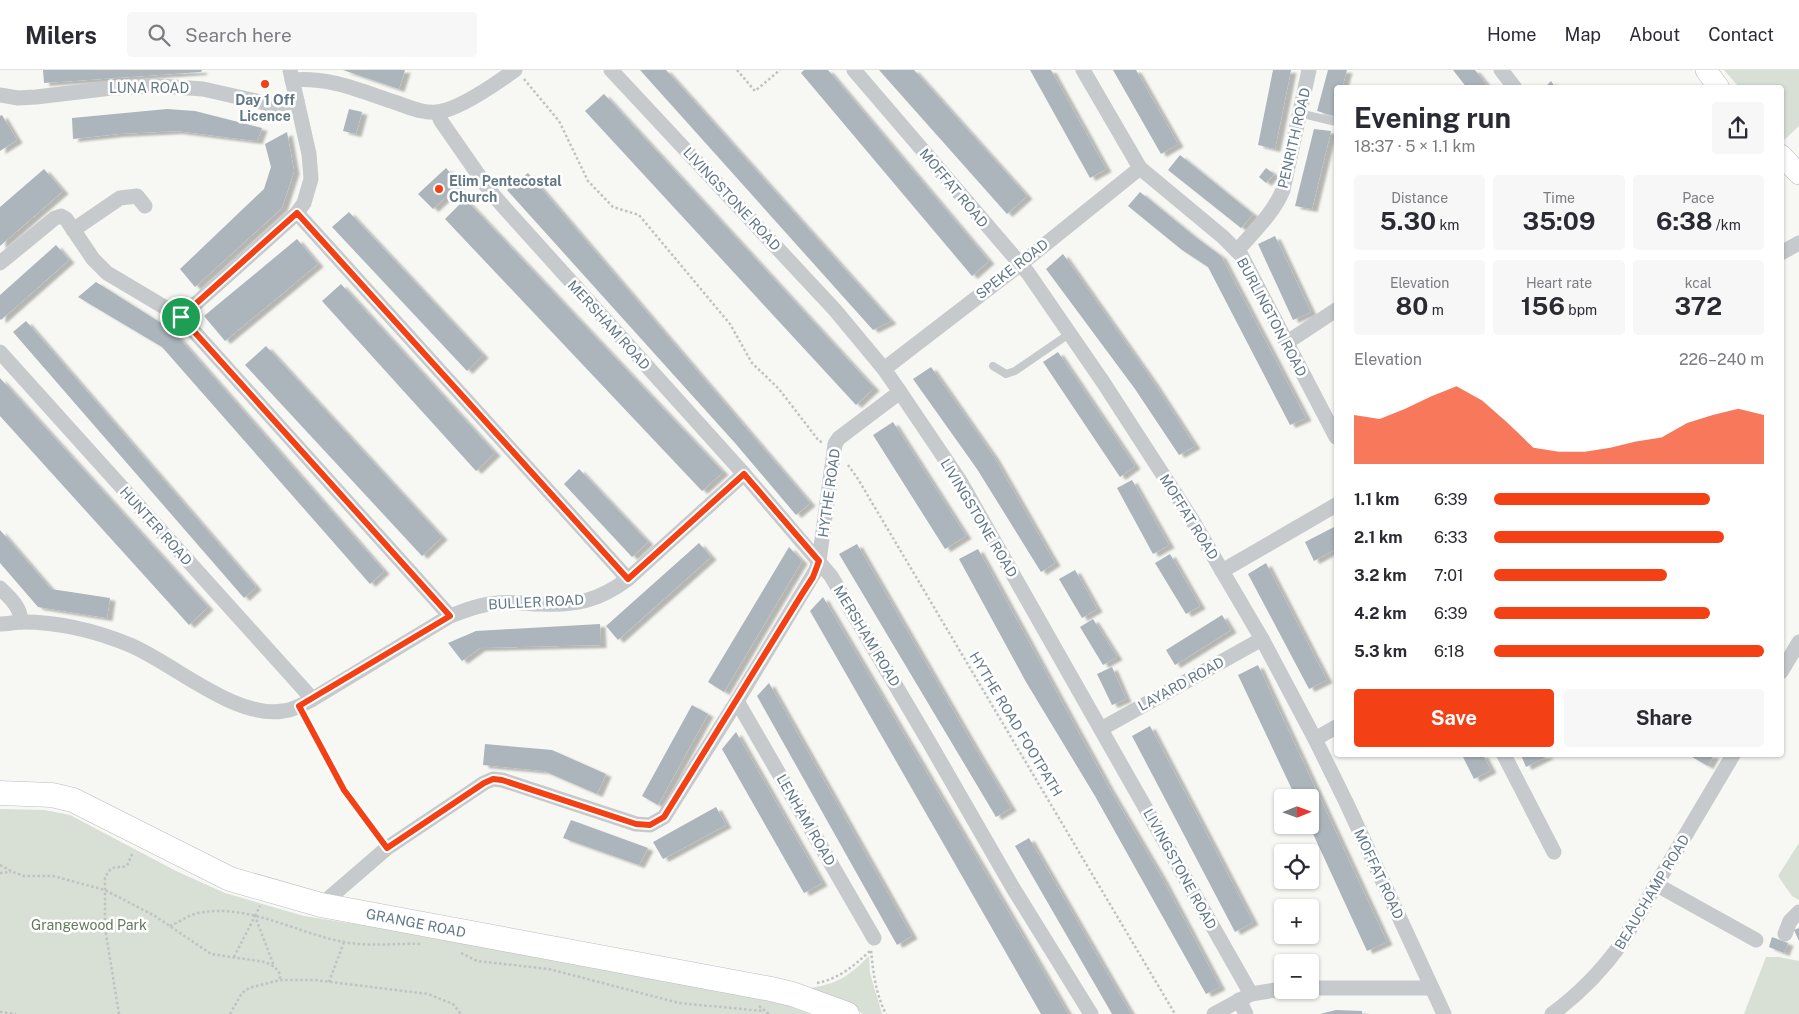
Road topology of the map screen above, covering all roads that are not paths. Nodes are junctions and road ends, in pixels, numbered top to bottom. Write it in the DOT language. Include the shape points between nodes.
graph roads {
  1 [pos="611,70"];
  2 [pos="854,70"];
  3 [pos="1083,70"];
  4 [pos="1310,70"];
  5 [pos="1501,70"];
  6 [pos="1706,70"];
  7 [pos="519,74"];
  8 [pos="291,75"];
  9 [pos="1513,85"];
  10 [pos="1718,85"];
  11 [pos="0,95"];
  12 [pos="296,101"];
  13 [pos="437,112"];
  14 [pos="1299,114"];
  15 [pos="1334,122"];
  16 [pos="1784,159"];
  17 [pos="1140,168"];
  18 [pos="1799,174"];
  19 [pos="145,206"];
  20 [pos="297,213"];
  21 [pos="73,230"];
  22 [pos="1799,243"];
  23 [pos="1237,250"];
  24 [pos="1784,251"];
  25 [pos="0,263"];
  26 [pos="1019,264"];
  27 [pos="1334,311"];
  28 [pos="181,317"];
  29 [pos="1069,334"];
  30 [pos="1286,343"];
  31 [pos="0,352"];
  32 [pos="993,366"];
  33 [pos="884,369"];
  34 [pos="900,392"];
  35 [pos="1334,433"];
  36 [pos="744,474"];
  37 [pos="1334,506"];
  38 [pos="819,561"];
  39 [pos="1222,571"];
  40 [pos="628,579"];
  41 [pos="0,588"];
  42 [pos="450,616"];
  43 [pos="21,622"];
  44 [pos="0,624"];
  45 [pos="1262,639"];
  46 [pos="1799,642"];
  47 [pos="1784,667"];
  48 [pos="737,701"];
  49 [pos="305,703"];
  50 [pos="1334,728"];
  51 [pos="1101,729"];
  52 [pos="1315,739"];
  53 [pos="1505,757"];
  54 [pos="1732,757"];
  55 [pos="0,793"];
  56 [pos="1554,852"];
  57 [pos="1657,885"];
  58 [pos="321,905"];
  59 [pos="1799,912"];
  60 [pos="1785,934"];
  61 [pos="874,938"];
  62 [pos="1756,940"];
  63 [pos="1319,988"];
  64 [pos="1432,988"];
  65 [pos="1274,991"];
  66 [pos="1245,997"];
  67 [pos="847,1014"];
  68 [pos="1091,1014"];
  69 [pos="1214,1014"];
  70 [pos="1246,1014"];
  71 [pos="1444,1014"];
  72 [pos="1552,1014"];
  1 -- 33 [label="street, LIVINGSTONE ROAD" via="835,310"];
  2 -- 26 [label="street, MOFFAT ROAD"];
  3 -- 17 [label="street, BURLINGTON ROAD"];
  4 -- 14 [label="street, PENRITH ROAD"];
  5 -- 9 [label="street"];
  6 -- 10 [label="street"];
  7 -- 13 [label="street"];
  8 -- 12 [label="street"];
  8 -- 13 [label="street" via="328,80 419,110"];
  11 -- 12 [label="street, LUNA ROAD" via="27,97 168,86 203,89 274,105"];
  12 -- 20 [label="street" via="309,154 311,179 304,203"];
  13 -- 36 [label="street, MERSHAM ROAD" via="489,190"];
  14 -- 15 [label="lane"];
  14 -- 23 [label="street, PENRITH ROAD" via="1280,198"];
  16 -- 18 [label="street"];
  17 -- 23 [label="street, BURLINGTON ROAD"];
  17 -- 26 [label="street, SPEKE ROAD"];
  19 -- 21 [label="street" via="138,196 120,198"];
  20 -- 28 [label="street"];
  20 -- 40 [label="street"];
  21 -- 25 [label="street" via="64,218 55,218"];
  21 -- 28 [label="street" via="107,273"];
  22 -- 24 [label="street"];
  23 -- 30 [label="street, BURLINGTON ROAD"];
  26 -- 29 [label="street, MOFFAT ROAD"];
  26 -- 33 [label="street, SPEKE ROAD"];
  27 -- 30 [label="street"];
  28 -- 42 [label="street"];
  29 -- 32 [label="lane" via="1015,371 1006,374"];
  29 -- 39 [label="street, MOFFAT ROAD" via="1150,454"];
  30 -- 35 [label="street, BURLINGTON ROAD"];
  31 -- 49 [label="street, HUNTER ROAD" via="307,693"];
  33 -- 34 [label="street, LIVINGSTONE ROAD"];
  34 -- 38 [label="street, HYTHE ROAD" via="839,438 833,448"];
  34 -- 51 [label="street, LIVINGSTONE ROAD" via="960,481"];
  36 -- 38 [label="street, MERSHAM ROAD"];
  36 -- 40 [label="street, BULLER ROAD"];
  37 -- 39 [label="street"];
  38 -- 48 [label="street, HYTHE ROAD"];
  38 -- 68 [label="street, MERSHAM ROAD" via="831,576 1013,888"];
  39 -- 45 [label="street, MOFFAT ROAD"];
  40 -- 42 [label="street, BULLER ROAD" via="605,594 581,602 500,602"];
  41 -- 43 [label="street" via="18,608"];
  42 -- 49 [label="street, BULLER ROAD"];
  43 -- 44 [label="street, BULLER ROAD"];
  43 -- 49 [label="street, BULLER ROAD" via="62,625 107,636 254,710 281,712"];
  45 -- 51 [label="street, LAYARD ROAD"];
  45 -- 52 [label="street, MOFFAT ROAD"];
  46 -- 47 [label="street"];
  48 -- 58 [label="street, HYTHE ROAD" via="664,817 650,825 636,824 493,779 387,848"];
  48 -- 61 [label="street, LENHAM ROAD"];
  50 -- 52 [label="street"];
  51 -- 66 [label="street, LIVINGSTONE ROAD"];
  52 -- 64 [label="street, MOFFAT ROAD"];
  53 -- 56 [label="street"];
  54 -- 57 [label="street, BEAUCHAMP ROAD"];
  55 -- 58 [label="main road, GRANGE ROAD" via="52,795 73,800 230,879"];
  57 -- 62 [label="street"];
  57 -- 72 [label="street, BEAUCHAMP ROAD" via="1611,959 1585,987"];
  58 -- 67 [label="main road, GRANGE ROAD" via="792,994"];
  59 -- 60 [label="street" via="1790,921"];
  63 -- 64 [label="street"];
  64 -- 71 [label="street, MOFFAT ROAD"];
  65 -- 66 [label="street"];
  66 -- 69 [label="street"];
  66 -- 70 [label="street, LIVINGSTONE ROAD"];
}
